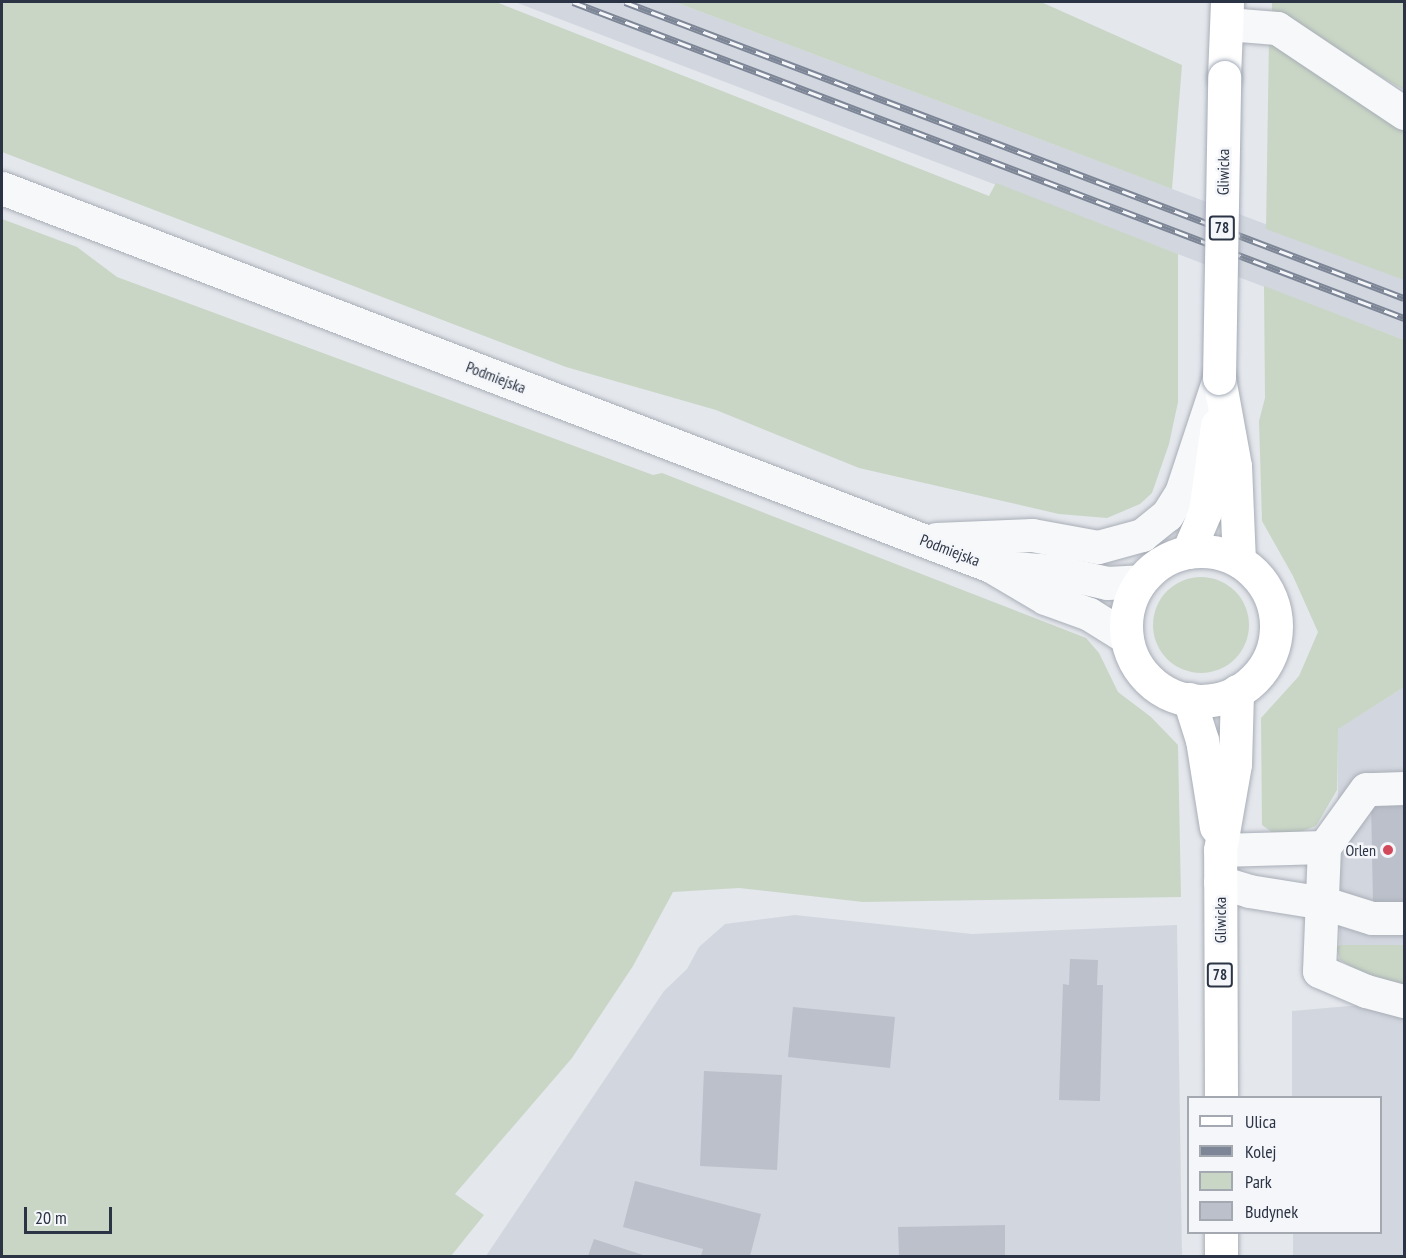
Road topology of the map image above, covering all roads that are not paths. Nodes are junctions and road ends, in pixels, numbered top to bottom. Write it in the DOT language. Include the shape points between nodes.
graph roads {
  1 [pos="1227,13"];
  2 [pos="1404,113"];
  3 [pos="2,188"];
  4 [pos="1220,378"];
  5 [pos="922,540"];
  6 [pos="1188,552"];
  7 [pos="1239,561"];
  8 [pos="991,566"];
  9 [pos="1140,581"];
  10 [pos="1126,637"];
  11 [pos="1237,691"];
  12 [pos="1189,699"];
  13 [pos="1404,788"];
  14 [pos="1324,847"];
  15 [pos="1220,850"];
  16 [pos="1220,882"];
  17 [pos="1324,903"];
  18 [pos="1404,918"];
  19 [pos="1404,1001"];
  20 [pos="1221,1096"];
  21 [pos="1221,1234"];
  22 [pos="1221,1257"];
  1 -- 2 [label="street" via="1278,28"];
  1 -- 4 [label="main road, Gliwicka / 78, bridge"];
  3 -- 5 [label="street, Podmiejska"];
  4 -- 5 [label="street" via="1180,493 1167,515 1142,535 1098,547 1032,535"];
  4 -- 6 [label="main road, Gliwicka / 78" via="1210,490"];
  4 -- 7 [label="main road, Gliwicka / 78" via="1235,466"];
  5 -- 8 [label="street, Podmiejska"];
  6 -- 7 [label="main road" via="1214,552"];
  6 -- 9 [label="main road" via="1156,565"];
  7 -- 11 [label="main road" via="1267,591 1276,632 1264,666"];
  8 -- 9 [label="street, Podmiejska" via="1054,571 1107,583"];
  8 -- 10 [label="street, Podmiejska" via="1045,598 1089,614"];
  9 -- 10 [label="main road" via="1128,608"];
  10 -- 12 [label="main road" via="1134,660 1147,678 1167,692"];
  11 -- 12 [label="main road" via="1214,699"];
  11 -- 15 [label="main road, Gliwicka / 78" via="1235,764"];
  12 -- 15 [label="main road, Gliwicka / 78" via="1202,740"];
  13 -- 14 [label="street" via="1366,789"];
  14 -- 15 [label="street"];
  14 -- 17 [label="street"];
  15 -- 16 [label="main road, Gliwicka / 78"];
  16 -- 17 [label="street" via="1249,891"];
  16 -- 20 [label="main road, Gliwicka / 78"];
  17 -- 18 [label="street" via="1372,918"];
  17 -- 19 [label="street" via="1319,971 1366,991"];
  21 -- 22 [label="main road"];
}
